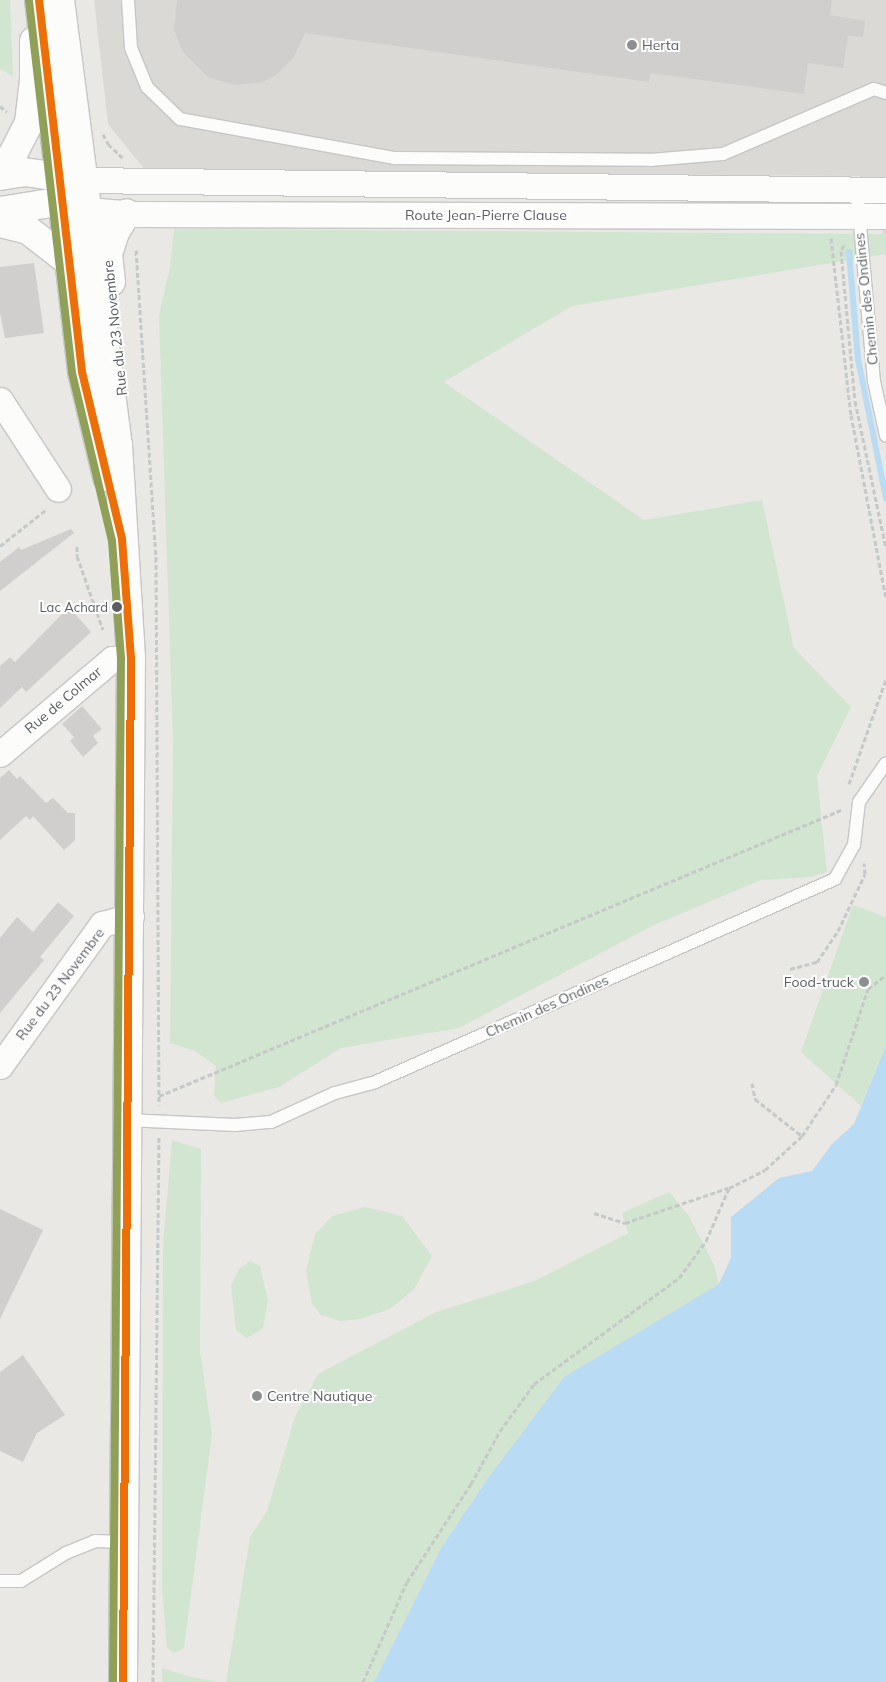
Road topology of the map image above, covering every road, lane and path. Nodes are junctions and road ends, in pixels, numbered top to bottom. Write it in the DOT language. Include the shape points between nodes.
graph roads {
  1 [pos="33,0"];
  2 [pos="38,0"];
  3 [pos="60,0"];
  4 [pos="128,0"];
  5 [pos="886,93"];
  6 [pos="102,131"];
  7 [pos="125,160"];
  8 [pos="0,169"];
  9 [pos="0,176"];
  10 [pos="886,190"];
  11 [pos="857,191"];
  12 [pos="76,192"];
  13 [pos="0,211"];
  14 [pos="127,213"];
  15 [pos="829,215"];
  16 [pos="857,216"];
  17 [pos="886,216"];
  18 [pos="0,222"];
  19 [pos="68,261"];
  20 [pos="0,400"];
  21 [pos="886,436"];
  22 [pos="118,446"];
  23 [pos="58,488"];
  24 [pos="122,539"];
  25 [pos="0,546"];
  26 [pos="77,546"];
  27 [pos="886,598"];
  28 [pos="104,634"];
  29 [pos="131,658"];
  30 [pos="886,679"];
  31 [pos="0,754"];
  32 [pos="886,763"];
  33 [pos="846,792"];
  34 [pos="843,801"];
  35 [pos="859,802"];
  36 [pos="840,811"];
  37 [pos="864,856"];
  38 [pos="131,916"];
  39 [pos="790,969"];
  40 [pos="886,975"];
  41 [pos="0,1066"];
  42 [pos="752,1082"];
  43 [pos="126,1120"];
  44 [pos="159,1122"];
  45 [pos="802,1136"];
  46 [pos="729,1188"];
  47 [pos="594,1213"];
  48 [pos="124,1542"];
  49 [pos="0,1581"];
  50 [pos="123,1682"];
  51 [pos="153,1682"];
  52 [pos="363,1682"];
  1 -- 8 [label="main road" via="34,80 30,115 13,154"];
  2 -- 12 [label="main road, Rue du 23 Novembre"];
  3 -- 12 [label="main road"];
  4 -- 5 [label="lane" via="131,48 147,87 180,119 394,158 650,160 723,154 874,89"];
  6 -- 7 [label="path" via="108,144"];
  9 -- 12 [label="main road" via="24,172"];
  10 -- 11 [label="street, Route Jean-Pierre Clause"];
  11 -- 12 [label="street, Route Jean-Pierre Clause" via="287,184"];
  11 -- 16 [label="lane, Chemin des Ondines"];
  12 -- 13 [label="main road"];
  12 -- 14 [label="street, Route Jean-Pierre Clause"];
  12 -- 19 [label="main road, Rue du 23 Novembre"];
  12 -- 22 [label="main road, Rue du 23 Novembre"];
  14 -- 15 [label="street, Route Jean-Pierre Clause"];
  14 -- 22 [label="main road, Rue du 23 Novembre" via="115,232 108,254 126,432"];
  15 -- 16 [label="street, Route Jean-Pierre Clause"];
  15 -- 27 [label="path" via="851,415"];
  16 -- 17 [label="street, Route Jean-Pierre Clause"];
  16 -- 21 [label="lane, Chemin des Ondines" via="874,381"];
  18 -- 19 [label="main road" via="28,230"];
  19 -- 24 [label="main road, Rue du 23 Novembre" via="82,372"];
  20 -- 23 [label="street"];
  22 -- 24 [label="main road, Rue du 23 Novembre"];
  23 -- 25 [label="path" via="48,508"];
  24 -- 29 [label="main road, Rue du 23 Novembre"];
  26 -- 28 [label="path" via="77,556"];
  29 -- 31 [label="street, Rue de Colmar" via="112,659"];
  29 -- 38 [label="main road, Rue du 23 Novembre"];
  30 -- 33 [label="path"];
  32 -- 35 [label="lane, Chemin des Ondines"];
  34 -- 36 [label="path"];
  35 -- 36 [label="path"];
  35 -- 44 [label="lane, Chemin des Ondines" via="854,844 835,879 382,1079 336,1093 271,1122 235,1125"];
  36 -- 44 [label="path" via="159,1096"];
  37 -- 39 [label="path" via="865,874 838,931 817,962"];
  38 -- 41 [label="street, Rue du 23 Novembre" via="102,924"];
  38 -- 43 [label="main road, Rue du 23 Novembre"];
  40 -- 45 [label="path" via="868,989 836,1085"];
  42 -- 45 [label="path" via="755,1099"];
  43 -- 44 [label="lane, Chemin des Ondines"];
  43 -- 48 [label="main road, Rue du 23 Novembre"];
  44 -- 51 [label="path"];
  45 -- 46 [label="path" via="765,1170"];
  46 -- 47 [label="path" via="625,1223"];
  46 -- 52 [label="path" via="706,1241 679,1278 637,1312 568,1357 534,1384 500,1431 471,1484 407,1582"];
  48 -- 49 [label="lane" via="90,1543 66,1553 21,1581"];
  48 -- 50 [label="main road, Rue du 23 Novembre"];
}
